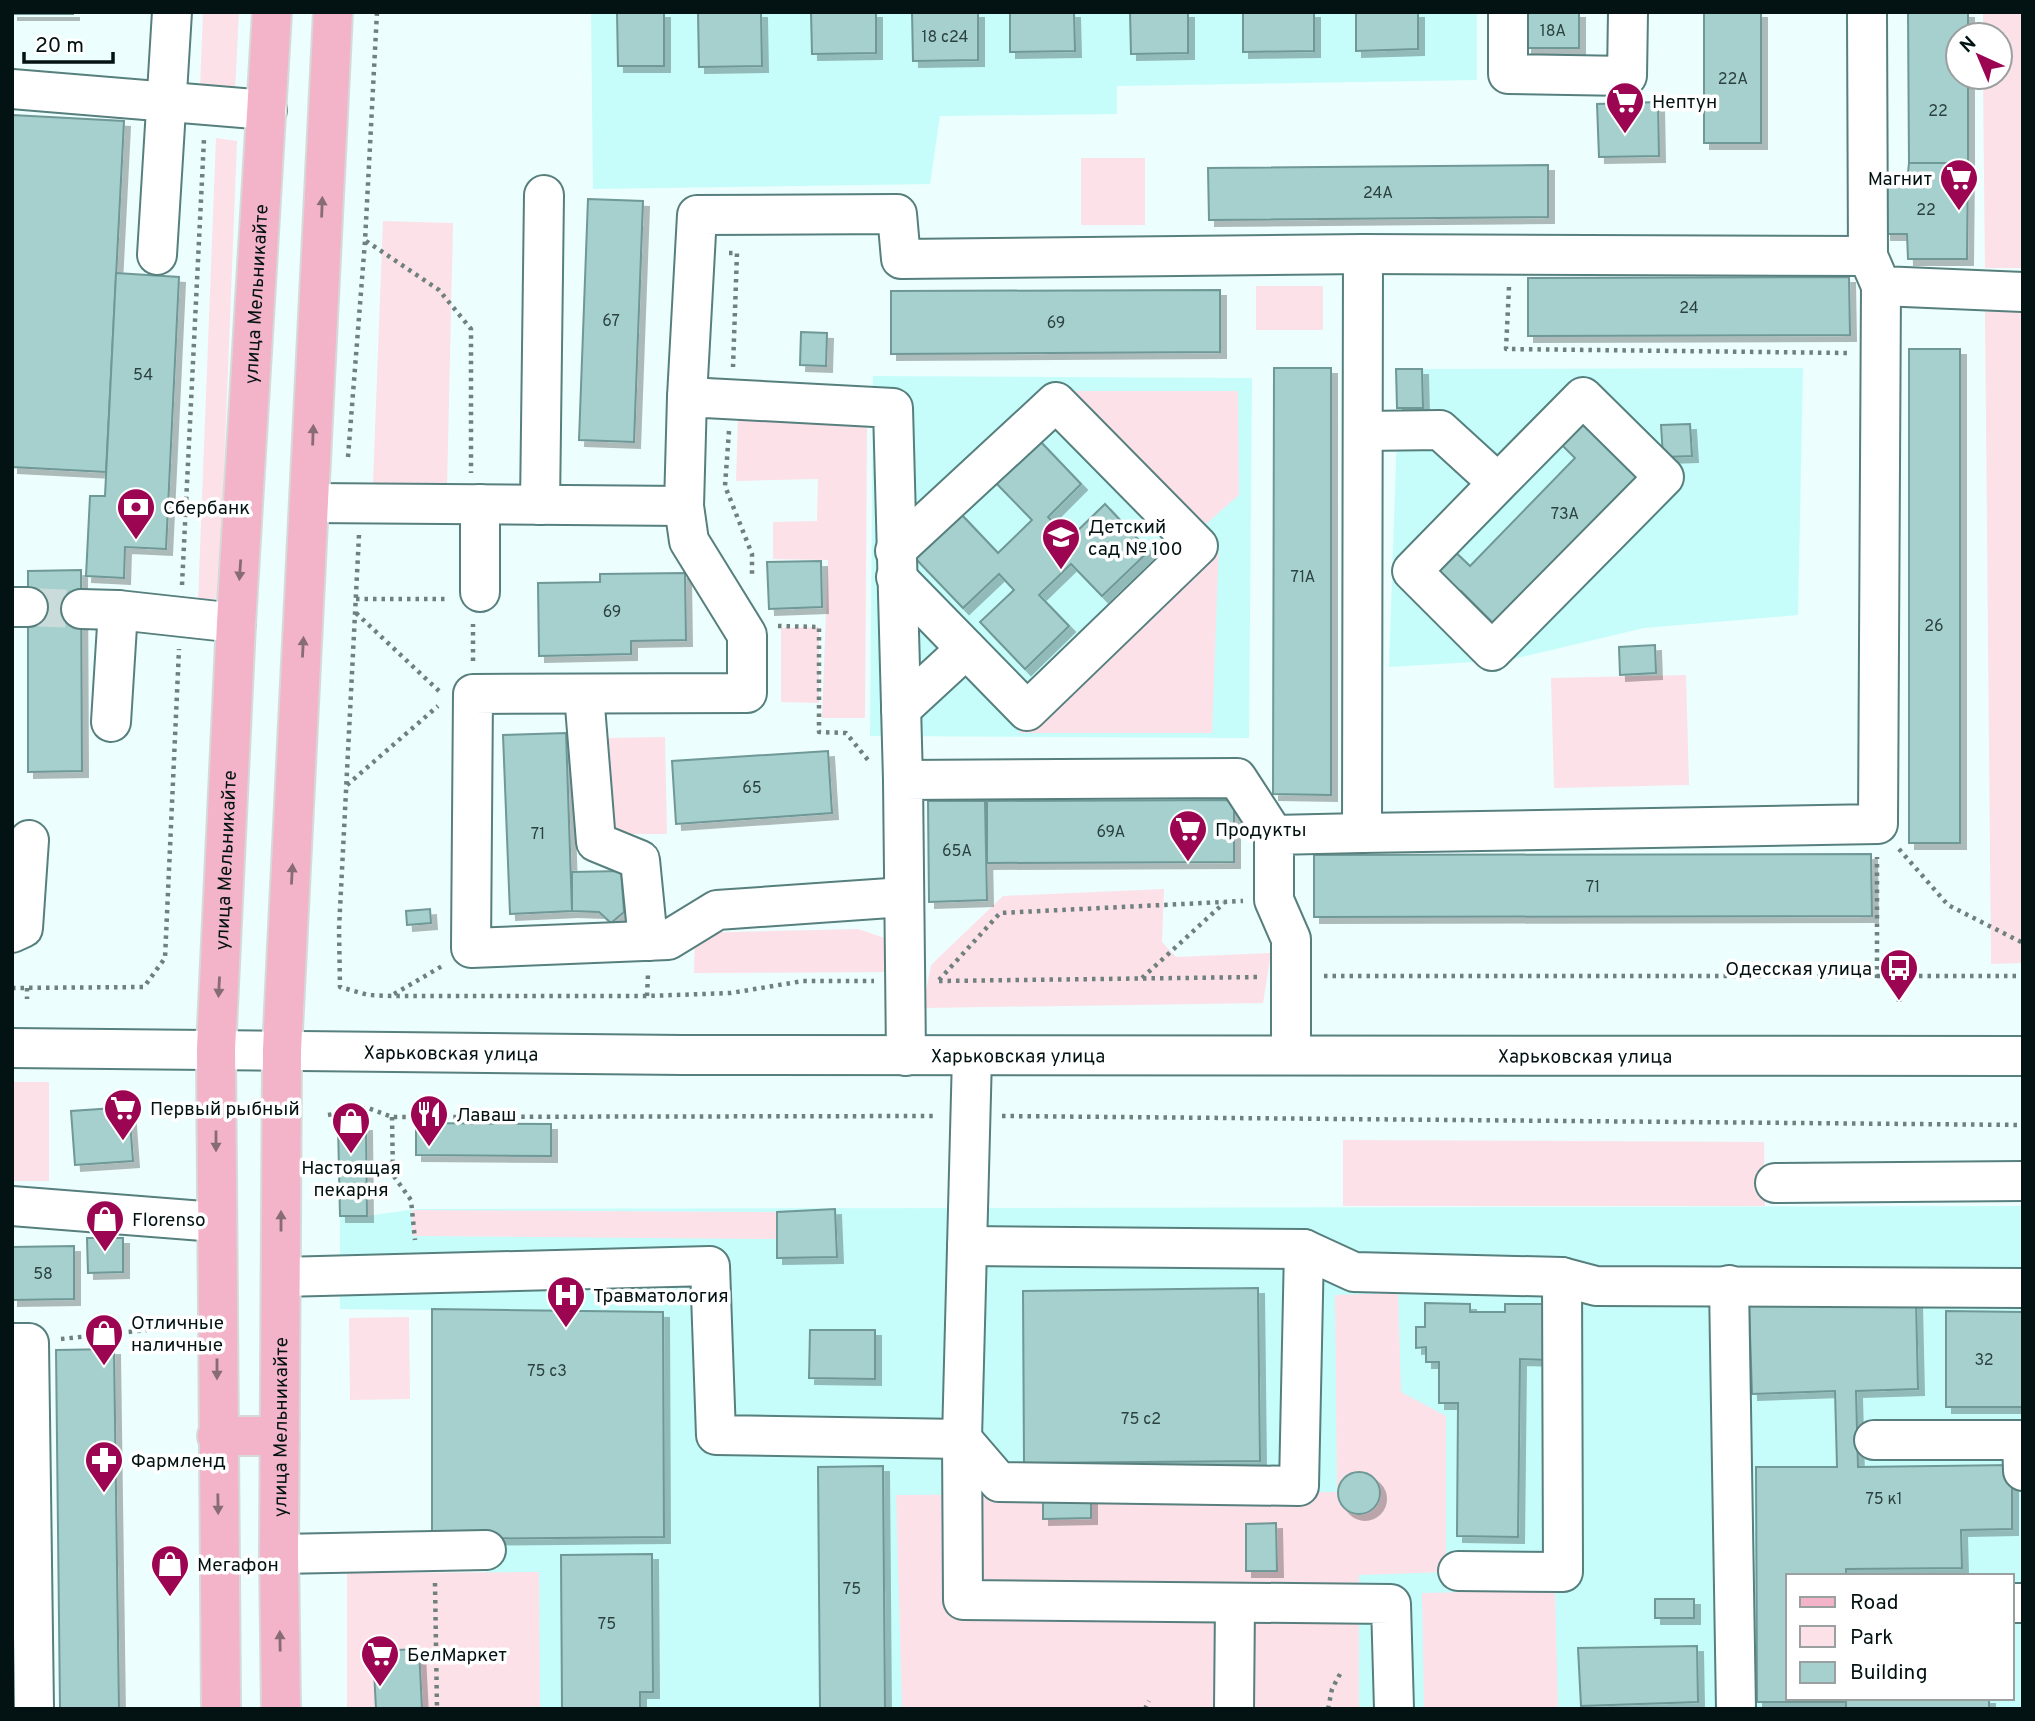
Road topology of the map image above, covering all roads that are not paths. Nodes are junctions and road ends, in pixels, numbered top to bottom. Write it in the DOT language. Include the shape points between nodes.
graph roads {
  1 [pos="172,12"];
  2 [pos="272,12"];
  3 [pos="333,12"];
  4 [pos="1508,12"];
  5 [pos="1629,12"];
  6 [pos="1867,12"];
  7 [pos="12,89"];
  8 [pos="169,101"];
  9 [pos="267,110"];
  10 [pos="544,195"];
  11 [pos="1363,254"];
  12 [pos="157,255"];
  13 [pos="1874,271"];
  14 [pos="2023,292"];
  15 [pos="687,397"];
  16 [pos="1364,431"];
  17 [pos="1498,483"];
  18 [pos="310,503"];
  19 [pos="475,504"];
  20 [pos="540,505"];
  21 [pos="684,506"];
  22 [pos="895,564"];
  23 [pos="470,596"];
  24 [pos="236,623"];
  25 [pos="966,649"];
  26 [pos="584,694"];
  27 [pos="901,709"];
  28 [pos="111,722"];
  29 [pos="903,780"];
  30 [pos="1362,833"];
  31 [pos="1274,835"];
  32 [pos="29,840"];
  33 [pos="904,897"];
  34 [pos="12,933"];
  35 [pos="648,941"];
  36 [pos="12,1048"];
  37 [pos="216,1049"];
  38 [pos="282,1050"];
  39 [pos="1291,1055"];
  40 [pos="906,1056"];
  41 [pos="972,1056"];
  42 [pos="2023,1056"];
  43 [pos="2023,1181"];
  44 [pos="1775,1183"];
  45 [pos="12,1206"];
  46 [pos="216,1222"];
  47 [pos="967,1246"];
  48 [pos="1304,1249"];
  49 [pos="281,1277"];
  50 [pos="1562,1278"];
  51 [pos="1729,1285"];
  52 [pos="2023,1287"];
  53 [pos="21,1343"];
  54 [pos="217,1436"];
  55 [pos="280,1436"];
  56 [pos="962,1439"];
  57 [pos="1874,1440"];
  58 [pos="2023,1471"];
  59 [pos="486,1550"];
  60 [pos="279,1554"];
  61 [pos="1458,1571"];
  62 [pos="1235,1604"];
  63 [pos="34,1709"];
  64 [pos="221,1709"];
  65 [pos="281,1709"];
  66 [pos="1234,1709"];
  67 [pos="1394,1709"];
  68 [pos="1736,1709"];
  1 -- 8 [label="street"];
  2 -- 9 [label="main road, улица Мельникайте"];
  18 -- 3 [label="main road, улица Мельникайте, one-way"];
  4 -- 5 [label="street" via="1508,74 1627,76"];
  6 -- 13 [label="street"];
  7 -- 8 [label="street"];
  8 -- 9 [label="street"];
  8 -- 12 [label="street"];
  9 -- 24 [label="main road, улица Мельникайте, one-way"];
  10 -- 20 [label="street"];
  11 -- 13 [label="street" via="1510,255"];
  11 -- 15 [label="street" via="901,259 897,214 696,215"];
  11 -- 16 [label="street"];
  13 -- 14 [label="street"];
  13 -- 30 [label="street" via="1880,353 1878,824"];
  15 -- 21 [label="street"];
  15 -- 22 [label="street" via="893,408"];
  16 -- 17 [label="street" via="1440,430"];
  16 -- 30 [label="street"];
  17 -- 17 [label="street" via="1412,571 1492,650 1664,477 1583,397"];
  18 -- 19 [label="street"];
  38 -- 18 [label="main road, улица Мельникайте, one-way"];
  19 -- 20 [label="street"];
  19 -- 23 [label="street"];
  20 -- 21 [label="street"];
  21 -- 26 [label="street" via="690,541 747,635 747,693"];
  22 -- 25 [label="street"];
  22 -- 25 [label="street" via="1056,402 1198,546 1027,711"];
  22 -- 27 [label="street"];
  24 -- 28 [label="street" via="100,609"];
  24 -- 37 [label="main road, улица Мельникайте, one-way"];
  25 -- 27 [label="street"];
  26 -- 35 [label="street" via="596,842 640,860"];
  26 -- 35 [label="street" via="473,694 471,948"];
  27 -- 29 [label="street"];
  29 -- 31 [label="street" via="1237,778"];
  29 -- 33 [label="street"];
  30 -- 31 [label="street"];
  31 -- 39 [label="street" via="1274,900 1291,939"];
  32 -- 34 [label="street" via="23,928"];
  33 -- 35 [label="street" via="717,910 668,940"];
  33 -- 40 [label="street" via="923,981"];
  36 -- 37 [label="street, Харьковская улица"];
  37 -- 38 [label="street, Харьковская улица"];
  37 -- 46 [label="main road, улица Мельникайте, one-way"];
  38 -- 40 [label="street, Харьковская улица"];
  49 -- 38 [label="main road, улица Мельникайте, one-way"];
  39 -- 41 [label="street, Харьковская улица"];
  39 -- 42 [label="street, Харьковская улица"];
  40 -- 41 [label="street, Харьковская улица"];
  41 -- 47 [label="street"];
  43 -- 44 [label="street"];
  45 -- 46 [label="street"];
  46 -- 54 [label="main road, улица Мельникайте, one-way"];
  47 -- 48 [label="street"];
  47 -- 56 [label="street"];
  48 -- 50 [label="street" via="1354,1272"];
  48 -- 56 [label="street" via="1299,1486 999,1482"];
  49 -- 55 [label="main road, улица Мельникайте"];
  49 -- 56 [label="street" via="710,1266 716,1435"];
  50 -- 51 [label="street" via="1596,1286"];
  50 -- 61 [label="street" via="1563,1573"];
  51 -- 52 [label="street"];
  51 -- 68 [label="street"];
  53 -- 63 [label="street"];
  54 -- 55 [label="main road"];
  54 -- 64 [label="main road, улица Мельникайте, one-way"];
  55 -- 60 [label="main road, улица Мельникайте"];
  56 -- 62 [label="street" via="963,1600"];
  57 -- 58 [label="street" via="2022,1440"];
  59 -- 60 [label="street"];
  65 -- 60 [label="main road, улица Мельникайте, one-way"];
  62 -- 66 [label="street"];
  62 -- 67 [label="street" via="1391,1604"];
}
